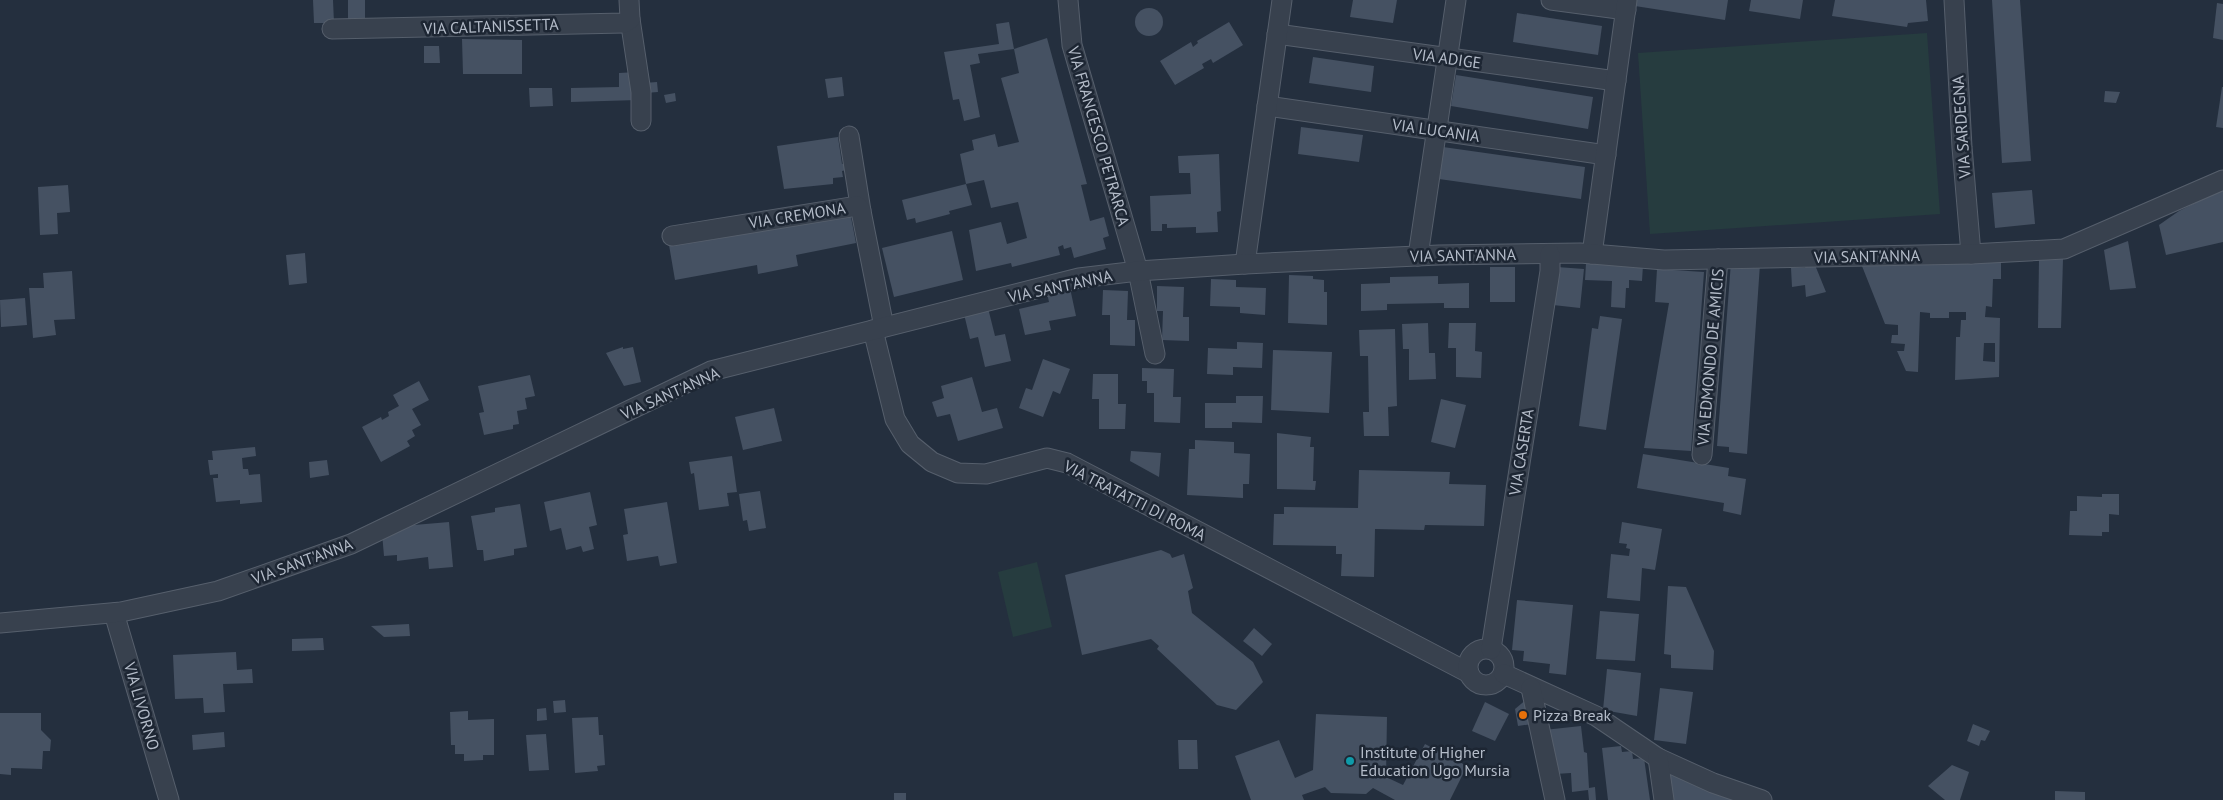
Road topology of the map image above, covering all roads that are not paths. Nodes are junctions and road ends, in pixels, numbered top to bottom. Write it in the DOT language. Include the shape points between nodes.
graph roads {
  1 [pos="1068,0"];
  2 [pos="1282,0"];
  3 [pos="1456,0"];
  4 [pos="1551,0"];
  5 [pos="1954,0"];
  6 [pos="1626,5"];
  7 [pos="630,9"];
  8 [pos="332,29"];
  9 [pos="1277,34"];
  10 [pos="1447,58"];
  11 [pos="1616,81"];
  12 [pos="1267,106"];
  13 [pos="641,122"];
  14 [pos="1437,130"];
  15 [pos="849,136"];
  16 [pos="1606,155"];
  17 [pos="2223,180"];
  18 [pos="861,211"];
  19 [pos="672,236"];
  20 [pos="1550,254"];
  21 [pos="1592,254"];
  22 [pos="1971,254"];
  23 [pos="1418,256"];
  24 [pos="1718,259"];
  25 [pos="1245,264"];
  26 [pos="1138,271"];
  27 [pos="879,329"];
  28 [pos="1154,354"];
  29 [pos="1702,455"];
  30 [pos="114,613"];
  31 [pos="0,623"];
  32 [pos="1491,649"];
  33 [pos="1464,670"];
  34 [pos="1504,674"];
  35 [pos="1532,688"];
  36 [pos="1658,758"];
  37 [pos="169,800"];
  38 [pos="1555,800"];
  39 [pos="1664,800"];
  40 [pos="1762,800"];
  1 -- 26 [label="street, VIA FRANCESCO PETRARCA" via="1072,45"];
  2 -- 9 [label="street"];
  3 -- 10 [label="street"];
  4 -- 6 [label="street"];
  5 -- 22 [label="street, VIA SARDEGNA"];
  6 -- 11 [label="street"];
  7 -- 8 [label="street, VIA CALTANISSETTA" via="624,23"];
  7 -- 13 [label="street" via="641,92"];
  9 -- 10 [label="street, VIA ADIGE"];
  9 -- 12 [label="street"];
  10 -- 11 [label="street, VIA ADIGE"];
  10 -- 14 [label="street"];
  11 -- 16 [label="street"];
  12 -- 14 [label="street, VIA LUCANIA"];
  12 -- 25 [label="street"];
  14 -- 16 [label="street, VIA LUCANIA"];
  14 -- 23 [label="street"];
  15 -- 18 [label="street"];
  16 -- 21 [label="street"];
  17 -- 22 [label="street, VIA SANT'ANNA" via="2064,248"];
  18 -- 19 [label="street, VIA CREMONA" via="857,206 851,206"];
  18 -- 27 [label="street, VIA CREMONA"];
  20 -- 21 [label="street, VIA SANT'ANNA"];
  20 -- 23 [label="street, VIA SANT'ANNA"];
  20 -- 32 [label="street, VIA CASERTA"];
  21 -- 24 [label="street, VIA SANT'ANNA" via="1664,260"];
  22 -- 24 [label="street, VIA SANT'ANNA"];
  23 -- 25 [label="street, VIA SANT'ANNA"];
  24 -- 29 [label="street, VIA EDMONDO DE AMICIS"];
  25 -- 26 [label="street, VIA SANT'ANNA"];
  26 -- 27 [label="street, VIA SANT'ANNA" via="1079,278"];
  26 -- 28 [label="street, VIA FRANCESCO PETRARCA"];
  27 -- 30 [label="street, VIA SANT'ANNA" via="712,371 346,546 218,591"];
  27 -- 33 [label="street, VIA TRATATTI DI ROMA" via="895,419 910,444 932,462 958,473 986,474 1047,458 1068,463"];
  30 -- 31 [label="street, VIA SANT'ANNA"];
  30 -- 37 [label="street, VIA LIVORNO"];
  32 -- 33 [label="street" via="1480,650 1471,656"];
  32 -- 34 [label="street" via="1501,656"];
  33 -- 34 [label="street" via="1475,682 1486,686 1496,683"];
  34 -- 35 [label="street"];
  35 -- 36 [label="street" via="1596,716"];
  35 -- 38 [label="street"];
  36 -- 39 [label="street"];
  36 -- 40 [label="street" via="1713,783"];
}
